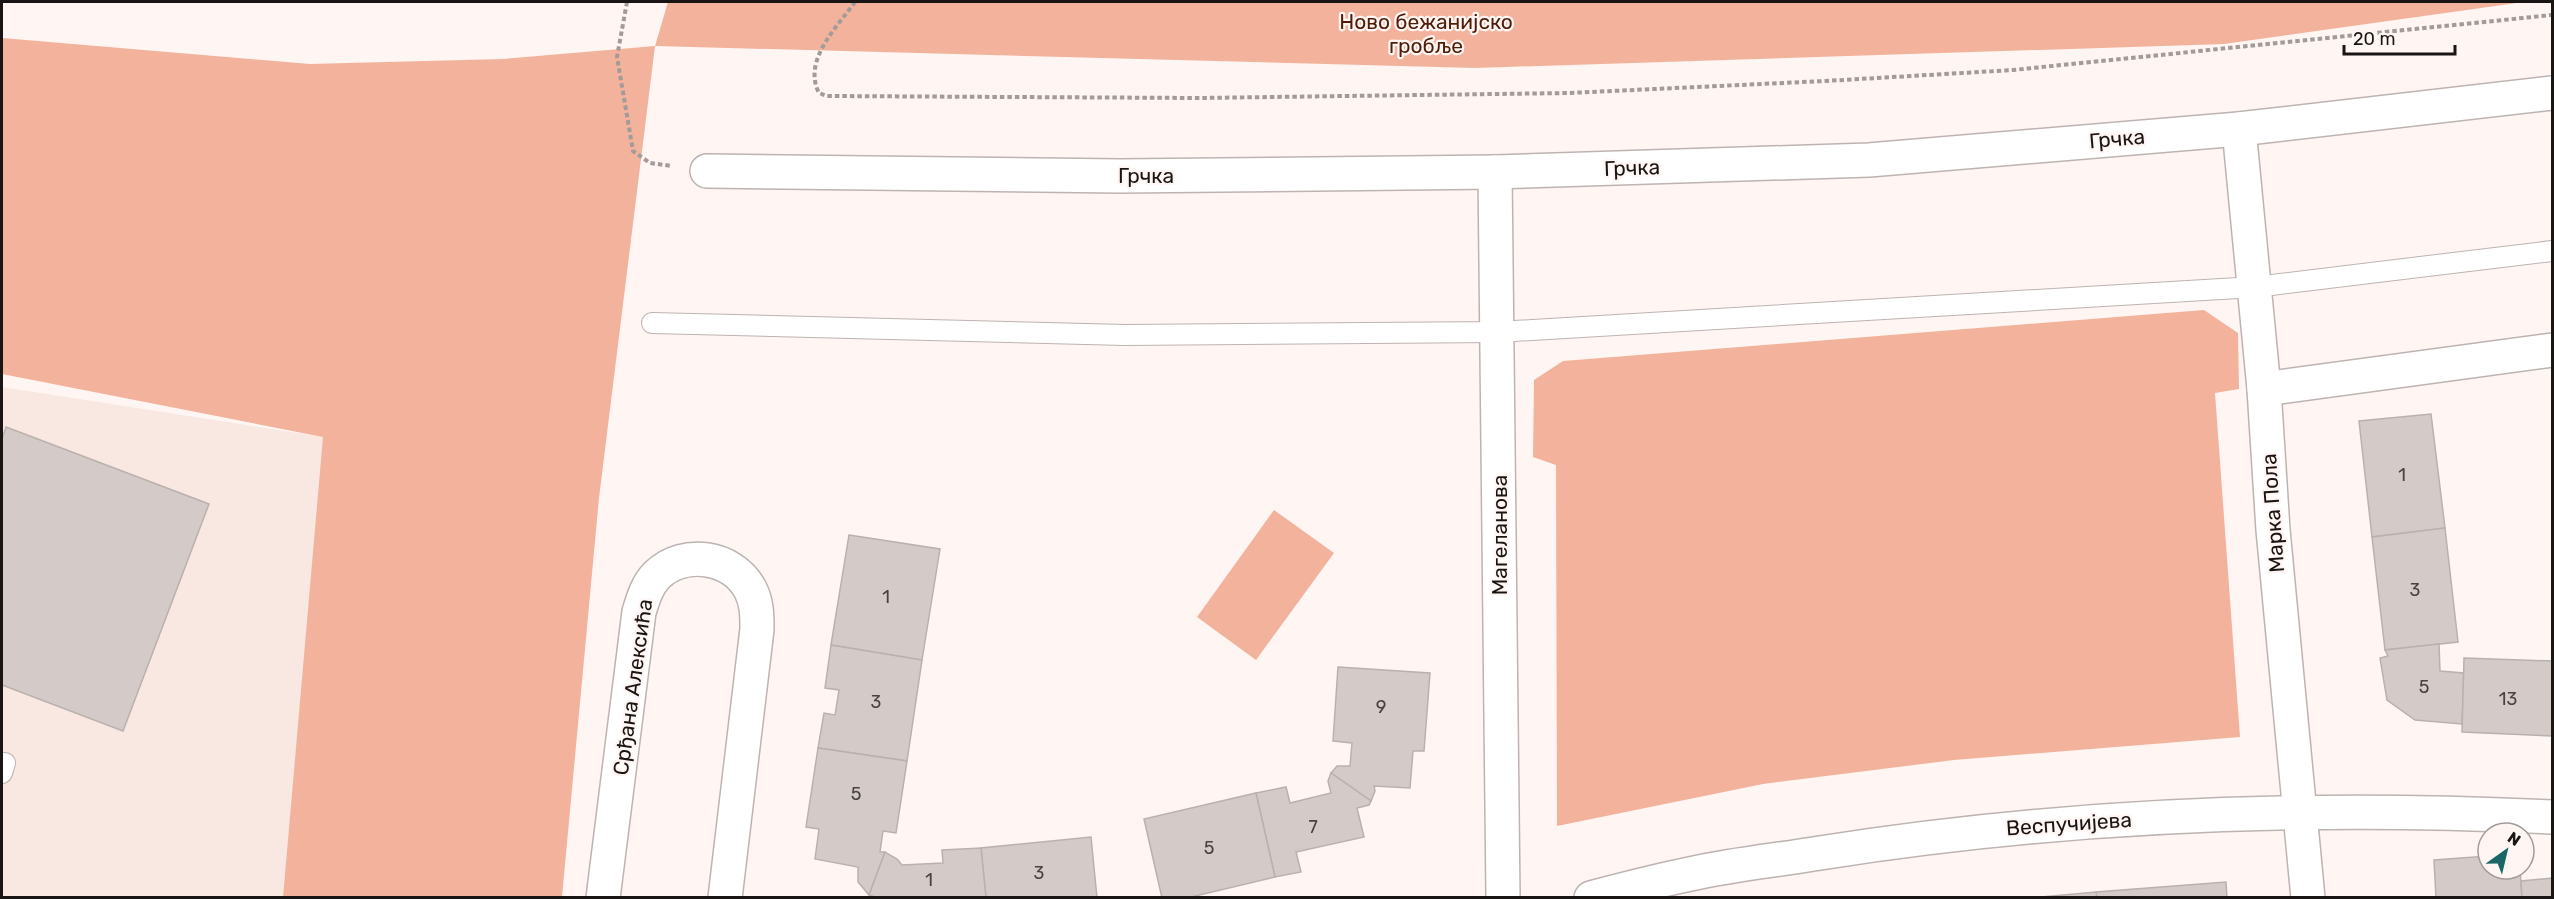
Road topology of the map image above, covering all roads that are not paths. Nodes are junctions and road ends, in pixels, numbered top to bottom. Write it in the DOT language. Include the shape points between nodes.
graph roads {
  1 [pos="2553,93"];
  2 [pos="2239,129"];
  3 [pos="707,171"];
  4 [pos="1495,172"];
  5 [pos="2553,251"];
  6 [pos="2255,287"];
  7 [pos="652,323"];
  8 [pos="1498,332"];
  9 [pos="2553,351"];
  10 [pos="2264,389"];
  11 [pos="2300,813"];
  12 [pos="2553,817"];
  13 [pos="603,897"];
  14 [pos="725,897"];
  15 [pos="1503,897"];
  16 [pos="1590,897"];
  17 [pos="2308,897"];
  1 -- 2 [label="street, Грчка"];
  2 -- 4 [label="street, Грчка" via="1869,160"];
  2 -- 6 [label="street, Марка Пола"];
  3 -- 4 [label="street, Грчка" via="1121,177"];
  4 -- 8 [label="street, Магеланова"];
  5 -- 6 [label="lane"];
  6 -- 8 [label="lane"];
  6 -- 10 [label="street, Марка Пола"];
  7 -- 8 [label="lane" via="1125,335"];
  8 -- 15 [label="street, Магеланова"];
  9 -- 10 [label="street"];
  10 -- 11 [label="street, Марка Пола"];
  11 -- 12 [label="street, Веспучијева" via="2465,812"];
  11 -- 16 [label="street, Веспучијева" via="1986,830 1696,873"];
  11 -- 17 [label="street, Марка Пола"];
  13 -- 14 [label="street, Срђана Алексића" via="639,612 645,592 658,575 675,563 696,558 717,562 736,572 750,588 758,608"];
}
